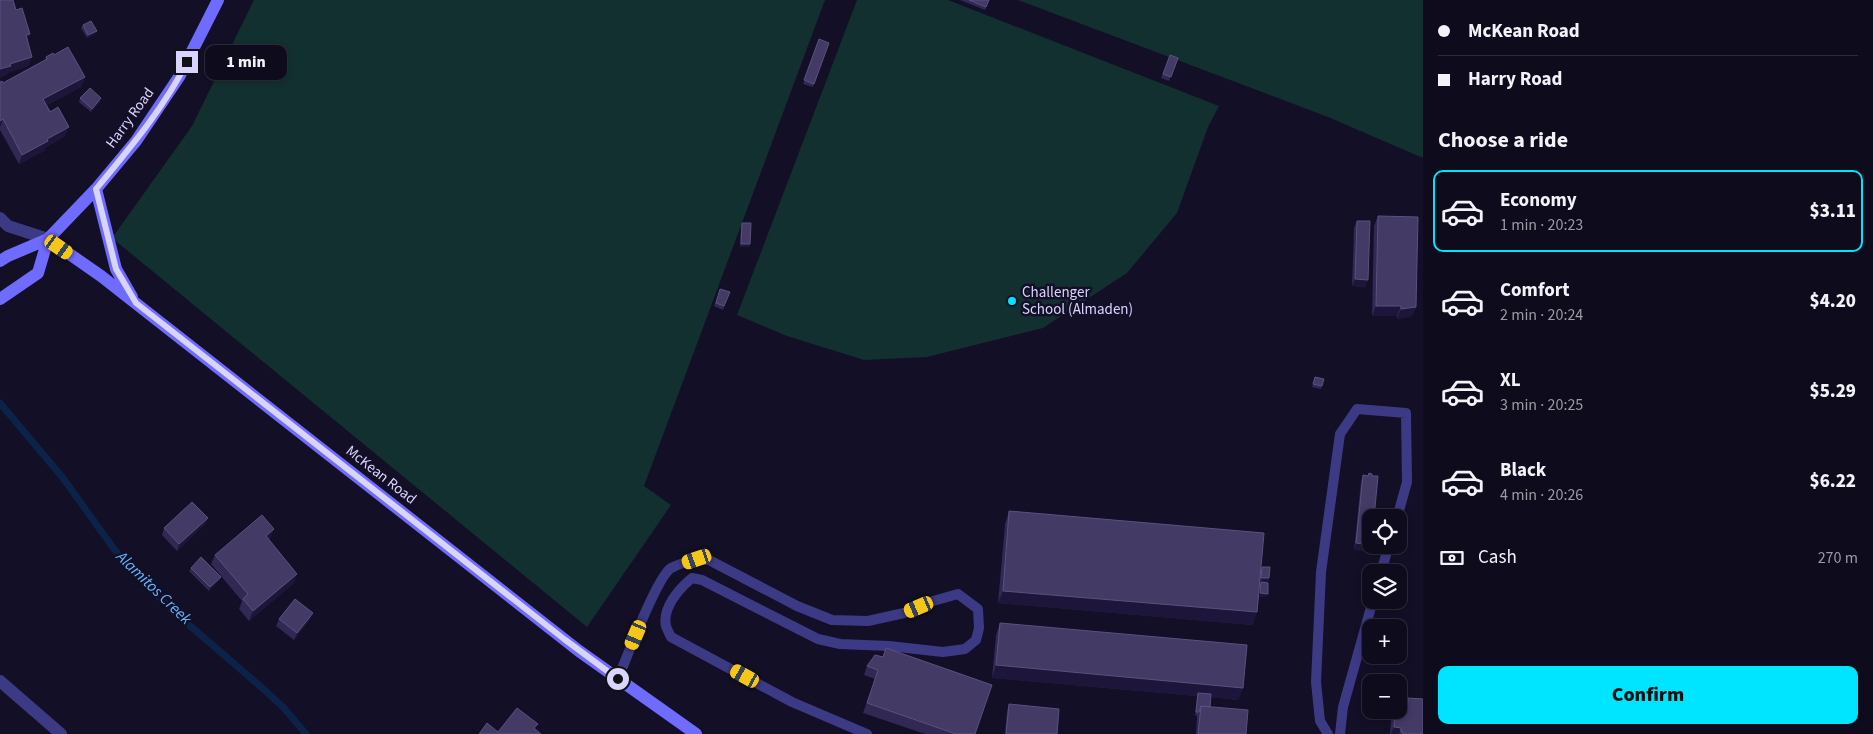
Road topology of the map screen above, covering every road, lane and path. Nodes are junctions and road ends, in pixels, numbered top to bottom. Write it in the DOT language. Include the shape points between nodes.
graph roads {
  1 [pos="218,0"];
  2 [pos="96,189"];
  3 [pos="0,218"];
  4 [pos="48,239"];
  5 [pos="0,261"];
  6 [pos="0,299"];
  7 [pos="136,303"];
  8 [pos="1400,509"];
  9 [pos="1370,609"];
  10 [pos="618,679"];
  11 [pos="0,681"];
  12 [pos="61,734"];
  13 [pos="696,734"];
  14 [pos="867,734"];
  15 [pos="1328,734"];
  16 [pos="1340,734"];
  1 -- 2 [label="main road, Harry Road" via="179,77 136,141"];
  2 -- 4 [label="main road, Harry Road"];
  2 -- 7 [label="main road" via="116,269"];
  3 -- 4 [label="street" via="8,226"];
  4 -- 5 [label="main road"];
  4 -- 6 [label="main road" via="38,273"];
  4 -- 7 [label="main road, McKean Road"];
  7 -- 10 [label="main road, McKean Road"];
  8 -- 15 [label="lane" via="1407,482 1406,413 1357,409 1340,434 1320,572 1316,682 1320,721"];
  9 -- 16 [label="lane" via="1343,707"];
  10 -- 13 [label="main road, McKean Road"];
  10 -- 14 [label="lane" via="656,591 670,568 697,559 708,560 797,606 832,620 868,621 904,613 958,594 978,609 976,640 965,649 943,652 840,644 818,639 702,580 692,578 678,590 665,624 671,637 792,702"];
  11 -- 12 [label="street"];
}
